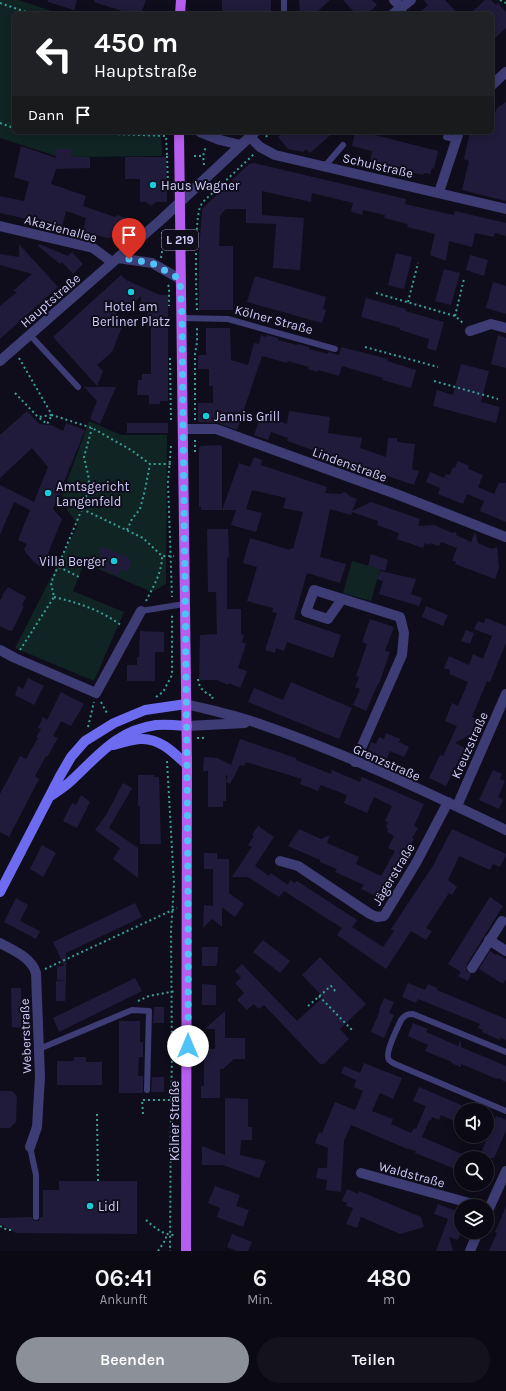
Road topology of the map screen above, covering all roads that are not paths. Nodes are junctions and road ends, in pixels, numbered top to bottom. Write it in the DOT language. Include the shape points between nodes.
graph roads {
  1 [pos="181,0"];
  2 [pos="284,0"];
  3 [pos="394,0"];
  4 [pos="411,0"];
  5 [pos="398,11"];
  6 [pos="180,12"];
  7 [pos="284,12"];
  8 [pos="506,73"];
  9 [pos="494,83"];
  10 [pos="179,134"];
  11 [pos="205,134"];
  12 [pos="253,134"];
  13 [pos="453,136"];
  14 [pos="241,145"];
  15 [pos="343,145"];
  16 [pos="325,166"];
  17 [pos="439,192"];
  18 [pos="180,202"];
  19 [pos="506,209"];
  20 [pos="0,226"];
  21 [pos="115,260"];
  22 [pos="180,279"];
  23 [pos="182,318"];
  24 [pos="506,328"];
  25 [pos="470,331"];
  26 [pos="30,335"];
  27 [pos="335,349"];
  28 [pos="0,361"];
  29 [pos="78,387"];
  30 [pos="183,429"];
  31 [pos="506,537"];
  32 [pos="342,599"];
  33 [pos="184,604"];
  34 [pos="140,611"];
  35 [pos="0,650"];
  36 [pos="506,694"];
  37 [pos="186,704"];
  38 [pos="255,722"];
  39 [pos="187,726"];
  40 [pos="109,746"];
  41 [pos="355,762"];
  42 [pos="187,765"];
  43 [pos="50,797"];
  44 [pos="452,804"];
  45 [pos="506,830"];
  46 [pos="280,862"];
  47 [pos="0,892"];
  48 [pos="502,921"];
  49 [pos="489,940"];
  50 [pos="0,943"];
  51 [pos="506,951"];
  52 [pos="472,968"];
  53 [pos="39,1049"];
  54 [pos="506,1052"];
  55 [pos="147,1090"];
  56 [pos="506,1111"];
  57 [pos="30,1147"];
  58 [pos="506,1171"];
  59 [pos="361,1173"];
  60 [pos="491,1199"];
  61 [pos="454,1200"];
  62 [pos="36,1217"];
  63 [pos="475,1239"];
  64 [pos="186,1251"];
  65 [pos="470,1251"];
  1 -- 6 [label="main road"];
  2 -- 7 [label="lane"];
  3 -- 5 [label="street"];
  4 -- 5 [label="street"];
  8 -- 9 [label="street"];
  10 -- 18 [label="main road, L 219"];
  11 -- 14 [label="street"];
  12 -- 14 [label="street, Hauptstraße"];
  12 -- 16 [label="street, Schulstraße" via="260,147 275,155"];
  13 -- 17 [label="street"];
  14 -- 18 [label="street, Hauptstraße" via="207,171"];
  15 -- 16 [label="lane"];
  16 -- 17 [label="street, Schulstraße"];
  17 -- 19 [label="street, Schulstraße"];
  18 -- 21 [label="street, Hauptstraße"];
  18 -- 22 [label="main road, Kölner Straße / L 219"];
  20 -- 21 [label="street, Akazienallee" via="93,248"];
  21 -- 22 [label="street" via="152,263"];
  21 -- 26 [label="street, Hauptstraße"];
  22 -- 23 [label="main road, Kölner Straße / L 219"];
  23 -- 27 [label="lane, Kölner Straße" via="228,319"];
  23 -- 30 [label="main road, Kölner Straße / L 219"];
  24 -- 25 [label="street" via="491,324"];
  26 -- 28 [label="street, Hauptstraße"];
  26 -- 29 [label="lane"];
  30 -- 31 [label="street, Lindenstraße" via="216,429"];
  30 -- 33 [label="main road, Kölner Straße / L 219"];
  32 -- 41 [label="street" via="400,617 404,632 402,655"];
  33 -- 34 [label="lane"];
  33 -- 37 [label="main road, Kölner Straße / L 219"];
  34 -- 35 [label="street" via="96,693"];
  36 -- 44 [label="street, Kreuzstraße"];
  37 -- 38 [label="street, Grenzstraße"];
  37 -- 39 [label="main road, Kölner Straße / L 219"];
  37 -- 43 [label="main road" via="145,710 114,723 85,741 71,757"];
  38 -- 39 [label="street, Grenzstraße"];
  38 -- 41 [label="street, Grenzstraße"];
  39 -- 40 [label="main road" via="163,725 142,728 123,735"];
  39 -- 42 [label="main road, Kölner Straße / L 219"];
  40 -- 42 [label="main road" via="142,739 155,741 170,749"];
  40 -- 43 [label="main road"];
  41 -- 44 [label="street, Grenzstraße"];
  42 -- 64 [label="main road, Kölner Straße / L 219"];
  43 -- 47 [label="main road"];
  44 -- 45 [label="street, Grenzstraße"];
  44 -- 46 [label="street, Jägerstraße" via="384,916 377,918 298,866"];
  48 -- 49 [label="street"];
  49 -- 51 [label="street"];
  49 -- 52 [label="street"];
  50 -- 53 [label="street, Weberstraße" via="34,964"];
  53 -- 55 [label="lane" via="132,1010 149,1012"];
  53 -- 57 [label="street, Weberstraße" via="37,1127"];
  54 -- 56 [label="lane" via="408,1014 401,1020 387,1056 395,1064"];
  57 -- 62 [label="lane" via="36,1175"];
  58 -- 60 [label="street"];
  59 -- 61 [label="street, Waldstraße"];
  63 -- 65 [label="street"];
}
